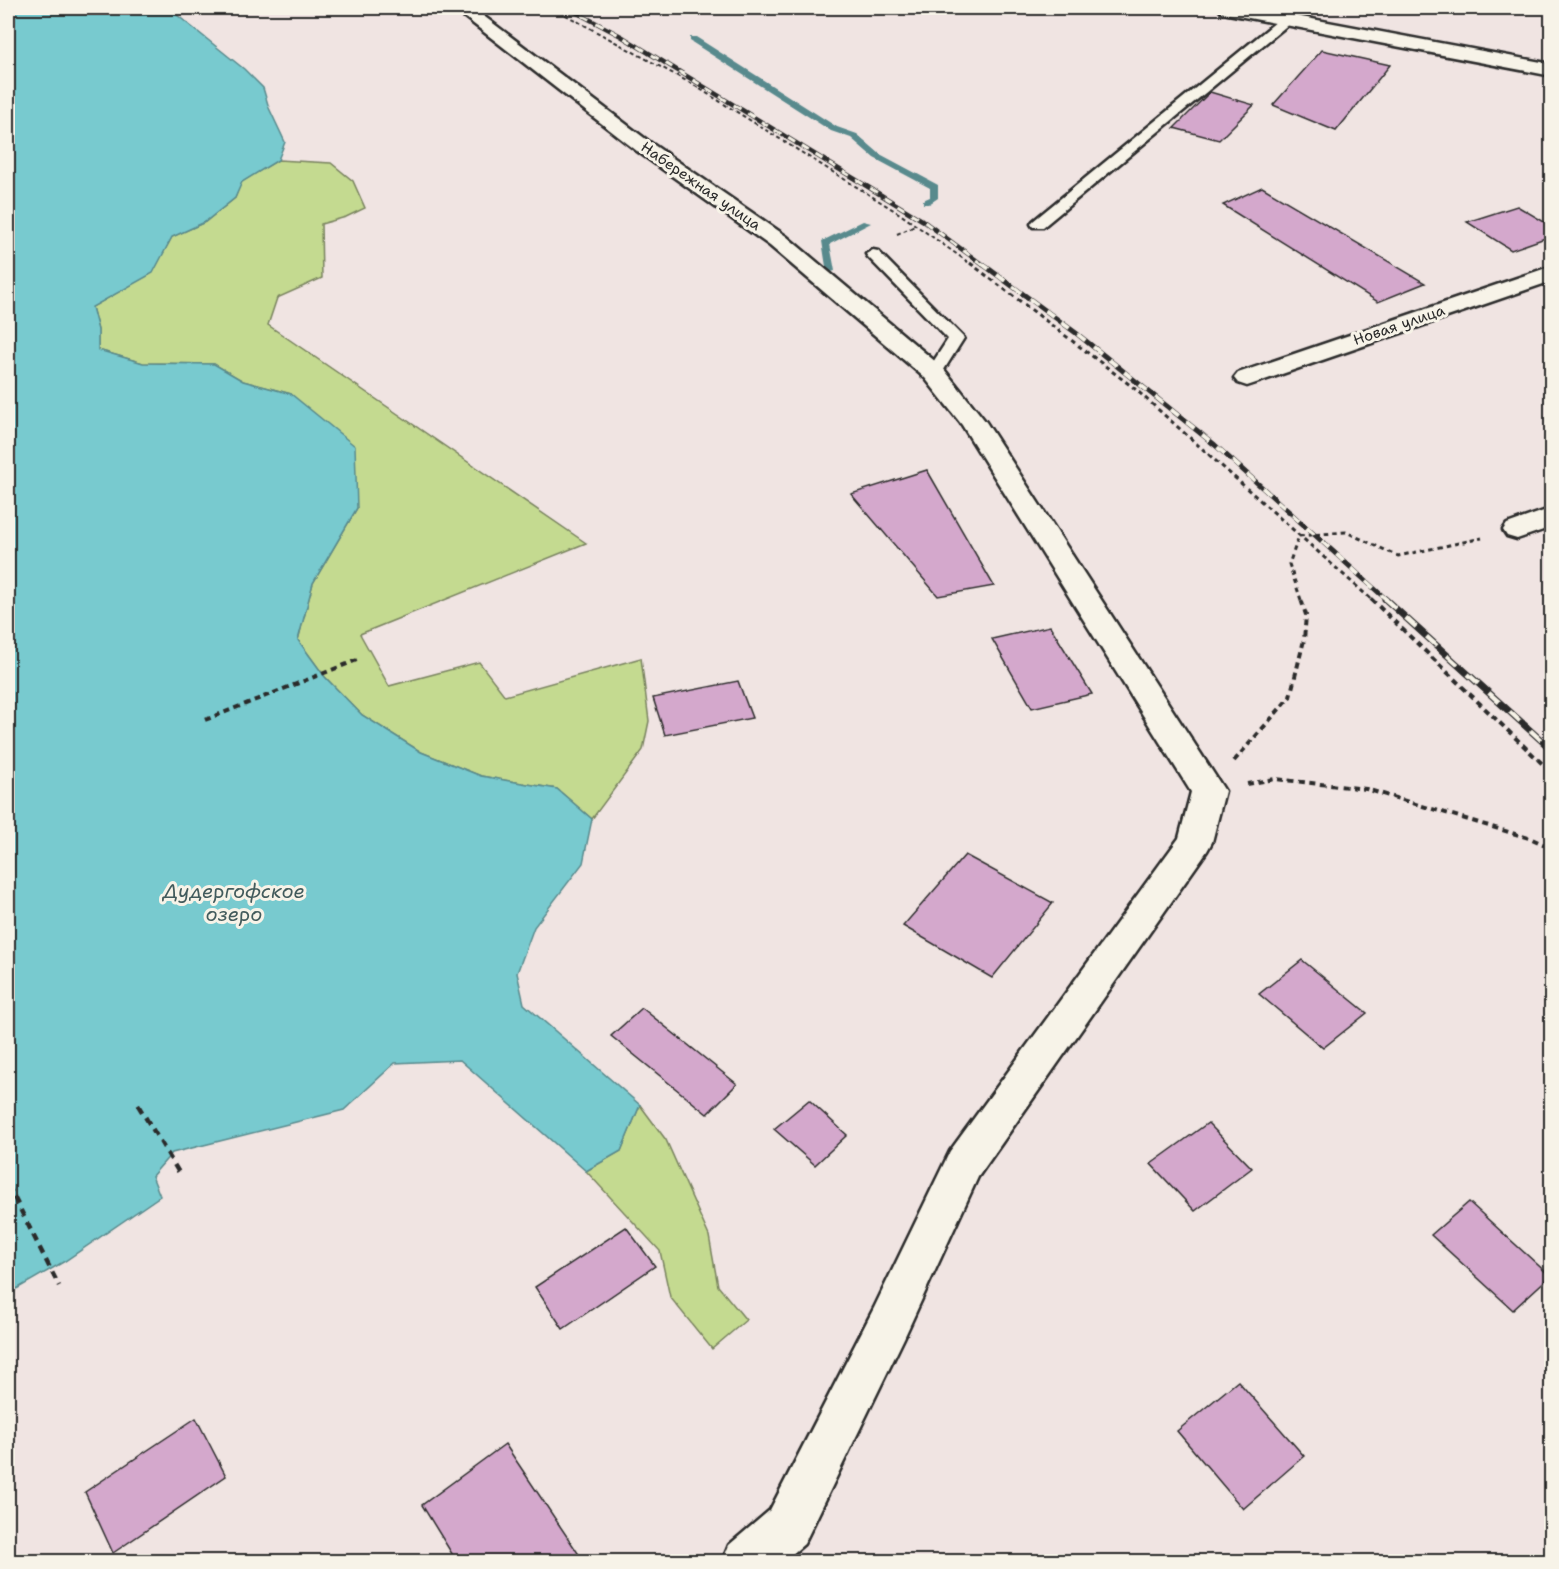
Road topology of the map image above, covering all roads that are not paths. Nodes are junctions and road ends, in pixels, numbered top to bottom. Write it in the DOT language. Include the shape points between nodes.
graph roads {
  1 [pos="462,8"];
  2 [pos="1228,8"];
  3 [pos="1258,11"];
  4 [pos="1286,20"];
  5 [pos="1551,70"];
  6 [pos="1038,224"];
  7 [pos="873,254"];
  8 [pos="1551,273"];
  9 [pos="934,373"];
  10 [pos="1247,378"];
  11 [pos="1551,517"];
  12 [pos="1517,530"];
  13 [pos="747,1562"];
  1 -- 9 [label="street, Набережная улица" via="644,147 778,241"];
  2 -- 3 [label="street"];
  3 -- 4 [label="street"];
  4 -- 5 [label="street"];
  4 -- 6 [label="lane"];
  7 -- 9 [label="lane" via="956,338"];
  8 -- 10 [label="street, Новая улица"];
  9 -- 13 [label="street, Набережная улица" via="973,422 1208,791 1195,842 964,1164 788,1527"];
  11 -- 12 [label="street"];
}
